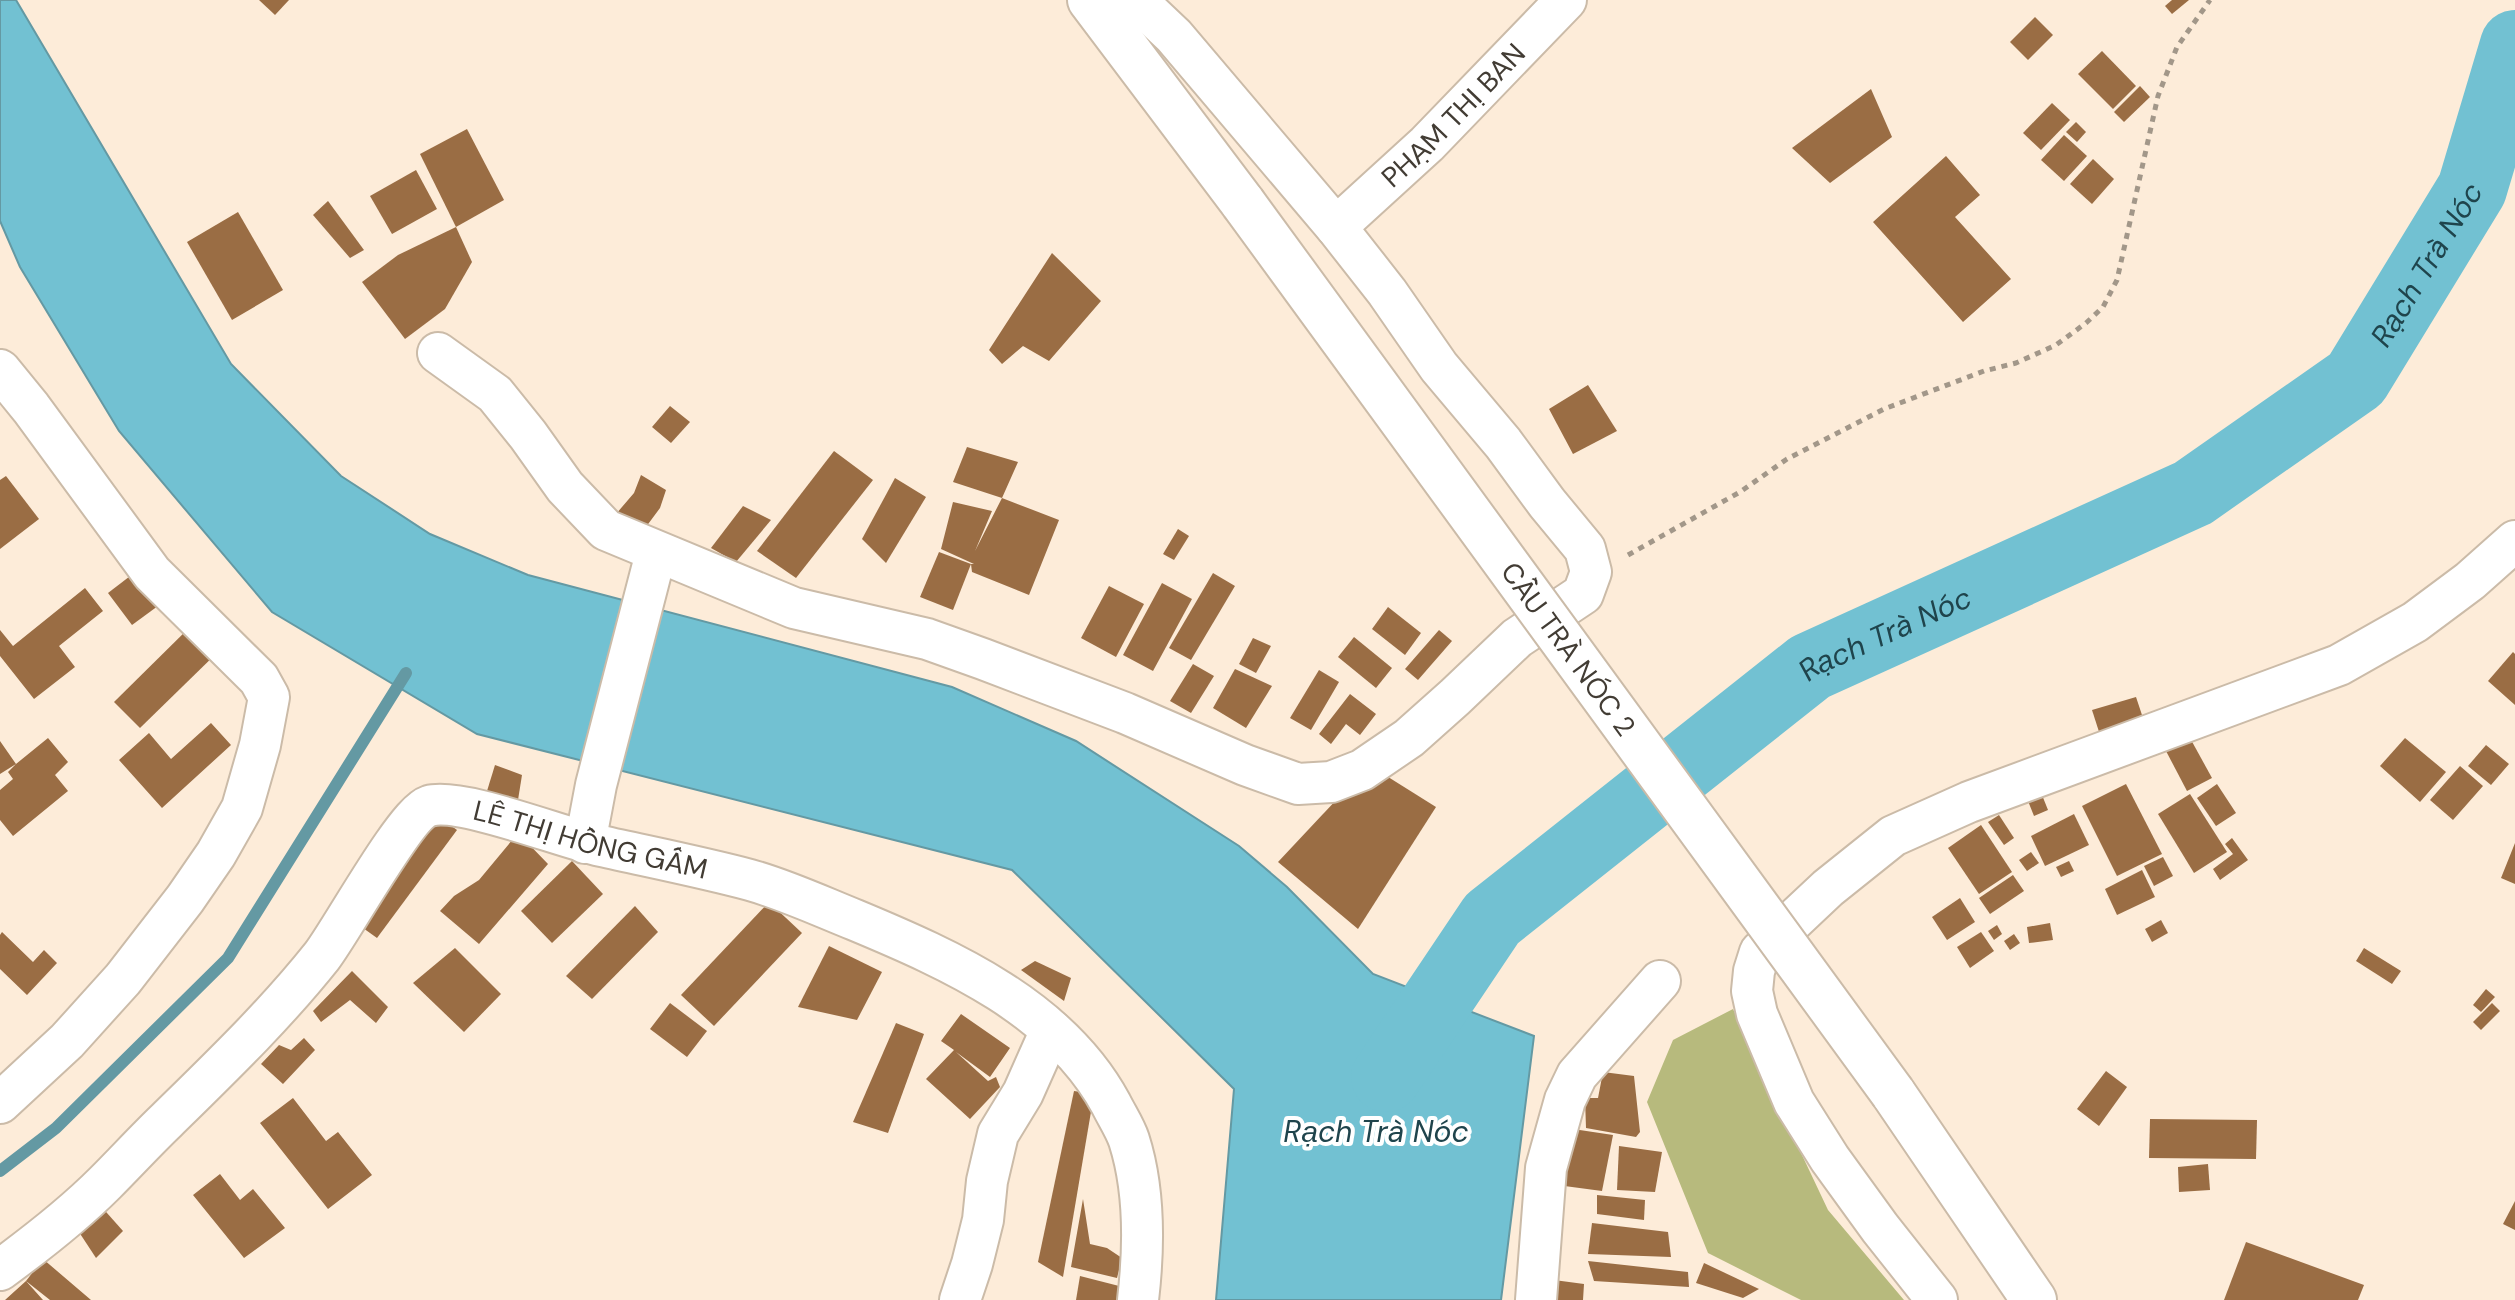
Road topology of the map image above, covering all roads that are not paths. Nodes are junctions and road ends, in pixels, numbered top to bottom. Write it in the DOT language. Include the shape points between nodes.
graph roads {
  1 [pos="1090,0"];
  2 [pos="1136,0"];
  3 [pos="1566,0"];
  4 [pos="1336,227"];
  5 [pos="438,353"];
  6 [pos="0,370"];
  7 [pos="2515,541"];
  8 [pos="656,553"];
  9 [pos="585,843"];
  10 [pos="1660,981"];
  11 [pos="1051,1030"];
  12 [pos="0,1103"];
  13 [pos="0,1270"];
  14 [pos="960,1300"];
  15 [pos="1138,1300"];
  16 [pos="1536,1300"];
  17 [pos="1937,1300"];
  18 [pos="2034,1300"];
  1 -- 18 [label="main road, CẦU TRÀ NÓC 2, bridge" via="1893,1093"];
  2 -- 4 [label="street" via="1174,36"];
  3 -- 4 [label="street, PHẠM THỊ BAN" via="1427,144"];
  4 -- 8 [label="street" via="1439,367 1585,549 1591,572 1583,594 1517,638 1409,738 1362,770 1331,782 1298,784 983,659 927,639 794,608"];
  5 -- 8 [label="street" via="495,394 565,487 606,530"];
  6 -- 12 [label="street" via="152,573 259,679 269,697 242,808 216,854 123,979"];
  7 -- 17 [label="street" via="2415,622 2339,665 1969,802 1893,836 1760,952 1752,991 1757,1014 1794,1102 1830,1159"];
  8 -- 9 [label="street"];
  9 -- 11 [label="street, LÊ THỊ HỒNG GẤM" via="791,893 976,977"];
  9 -- 13 [label="street, LÊ THỊ HỒNG GẤM" via="472,808 428,806 388,853 323,955 237,1052 104,1185"];
  10 -- 16 [label="street" via="1577,1075 1565,1100 1546,1168"];
  11 -- 14 [label="street" via="998,1134 983,1220"];
  11 -- 15 [label="street, LÊ THỊ HỒNG GẤM" via="1101,1086 1128,1137 1139,1186"];
}
